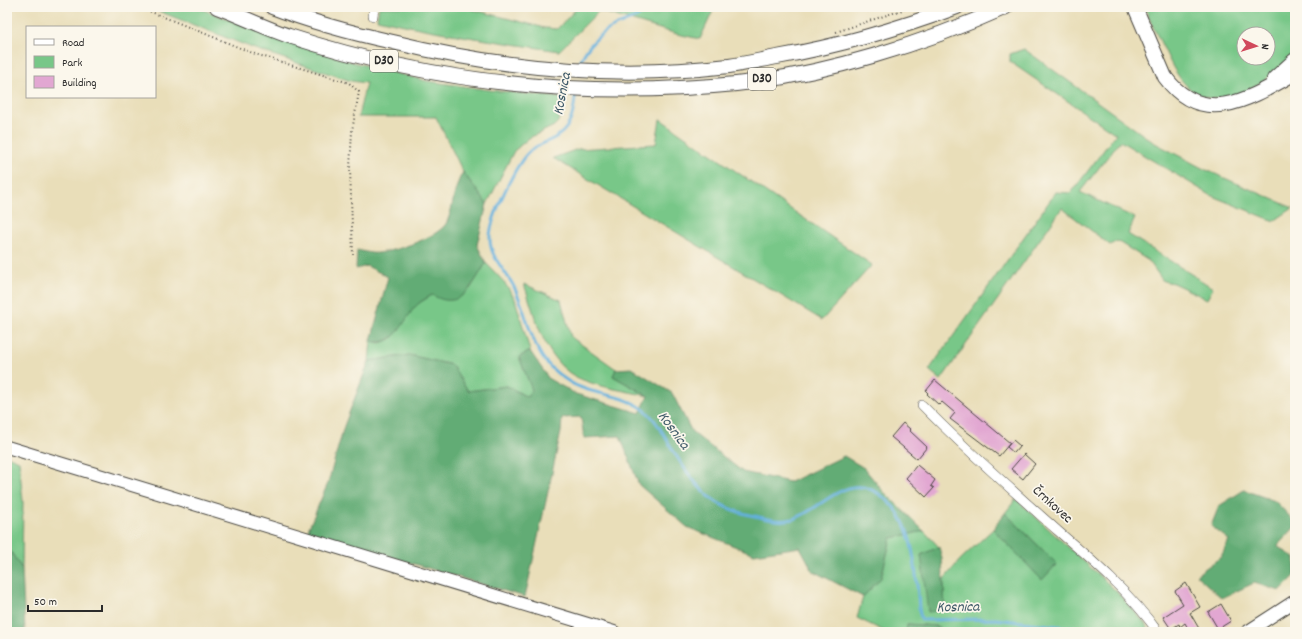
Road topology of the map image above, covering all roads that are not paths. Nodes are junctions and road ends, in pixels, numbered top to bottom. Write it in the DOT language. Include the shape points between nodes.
graph roads {
  1 [pos="217,7"];
  2 [pos="272,7"];
  3 [pos="957,7"];
  4 [pos="1006,7"];
  5 [pos="1129,7"];
  6 [pos="1135,7"];
  7 [pos="1141,24"];
  8 [pos="1295,60"];
  9 [pos="1295,73"];
  10 [pos="1264,90"];
  11 [pos="922,405"];
  12 [pos="7,448"];
  13 [pos="1295,600"];
  14 [pos="614,632"];
  15 [pos="1158,632"];
  16 [pos="1247,632"];
  1 -- 4 [label="main road, D30" via="289,35 430,72 492,82 600,90 738,84 808,72 894,49"];
  2 -- 3 [label="main road, D30" via="297,17 435,53 494,62 601,72 730,66 843,44 884,33"];
  5 -- 7 [label="main road"];
  6 -- 7 [label="main road"];
  7 -- 10 [label="main road" via="1165,77 1190,100 1210,106 1224,106 1235,104"];
  8 -- 10 [label="main road"];
  9 -- 10 [label="main road"];
  11 -- 15 [label="street, Črnkovec" via="949,433 1142,609"];
  12 -- 14 [label="main road"];
  13 -- 16 [label="main road"];
}
